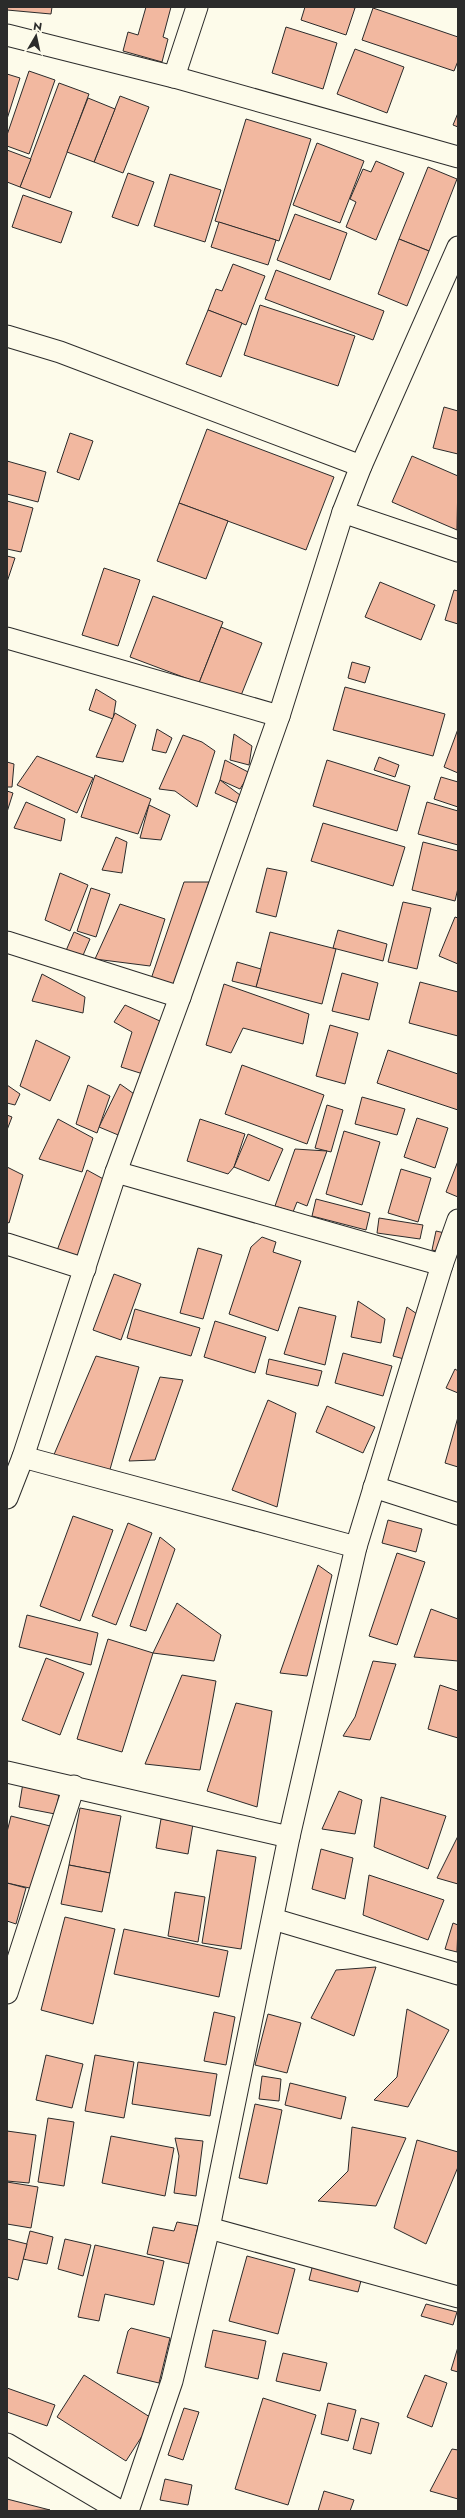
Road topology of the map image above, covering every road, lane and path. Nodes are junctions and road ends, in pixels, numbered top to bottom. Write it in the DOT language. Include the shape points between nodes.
graph roads {
  1 [pos="197,7"];
  2 [pos="7,35"];
  3 [pos="174,77"];
  4 [pos="458,157"];
  5 [pos="458,246"];
  6 [pos="7,336"];
  7 [pos="361,466"];
  8 [pos="343,512"];
  9 [pos="458,551"];
  10 [pos="7,638"];
  11 [pos="279,716"];
  12 [pos="7,942"];
  13 [pos="180,997"];
  14 [pos="116,1172"];
  15 [pos="458,1220"];
  16 [pos="7,1244"];
  17 [pos="442,1265"];
  18 [pos="85,1269"];
  19 [pos="23,1457"];
  20 [pos="374,1487"];
  21 [pos="7,1498"];
  22 [pos="458,1514"];
  23 [pos="356,1547"];
  24 [pos="7,1772"];
  25 [pos="74,1786"];
  26 [pos="289,1837"];
  27 [pos="273,1919"];
  28 [pos="458,1974"];
  29 [pos="7,1993"];
  30 [pos="209,2228"];
  31 [pos="458,2297"];
  32 [pos="7,2444"];
  33 [pos="120,2511"];
  34 [pos="128,2511"];
  1 -- 3 [label="street"];
  2 -- 3 [label="street"];
  3 -- 4 [label="street"];
  5 -- 7 [label="street"];
  6 -- 7 [label="street" via="60,352"];
  7 -- 8 [label="street"];
  8 -- 9 [label="street"];
  8 -- 11 [label="street"];
  10 -- 11 [label="street"];
  11 -- 13 [label="street"];
  12 -- 13 [label="street"];
  13 -- 14 [label="street"];
  14 -- 17 [label="street"];
  14 -- 18 [label="street"];
  15 -- 17 [label="street"];
  16 -- 18 [label="street"];
  17 -- 20 [label="street"];
  18 -- 19 [label="street"];
  19 -- 21 [label="street"];
  19 -- 23 [label="street"];
  20 -- 22 [label="street"];
  20 -- 23 [label="street"];
  23 -- 26 [label="street"];
  24 -- 25 [label="street"];
  25 -- 26 [label="street"];
  25 -- 29 [label="street"];
  26 -- 27 [label="street"];
  27 -- 28 [label="street"];
  27 -- 30 [label="street"];
  30 -- 31 [label="street"];
  30 -- 34 [label="street" via="172,2381"];
  32 -- 33 [label="street"];
}
